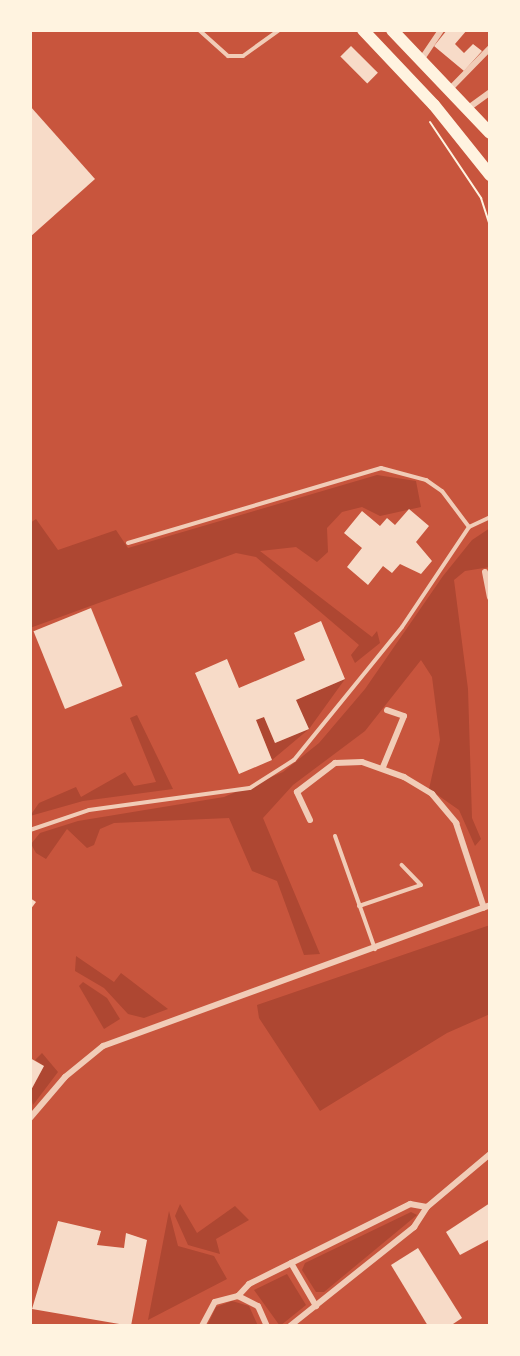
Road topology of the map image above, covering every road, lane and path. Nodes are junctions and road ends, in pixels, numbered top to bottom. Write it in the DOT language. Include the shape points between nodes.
graph roads {
  1 [pos="199,30"];
  2 [pos="279,30"];
  3 [pos="363,30"];
  4 [pos="392,30"];
  5 [pos="441,30"];
  6 [pos="490,48"];
  7 [pos="421,60"];
  8 [pos="449,90"];
  9 [pos="490,92"];
  10 [pos="467,109"];
  11 [pos="490,133"];
  12 [pos="455,162"];
  13 [pos="490,175"];
  14 [pos="490,226"];
  15 [pos="490,517"];
  16 [pos="469,527"];
  17 [pos="128,543"];
  18 [pos="484,572"];
  19 [pos="490,598"];
  20 [pos="387,710"];
  21 [pos="383,767"];
  22 [pos="310,820"];
  23 [pos="30,830"];
  24 [pos="335,837"];
  25 [pos="402,865"];
  26 [pos="359,906"];
  27 [pos="487,907"];
  28 [pos="375,948"];
  29 [pos="30,1118"];
  30 [pos="490,1154"];
  31 [pos="427,1207"];
  32 [pos="291,1263"];
  33 [pos="238,1296"];
  34 [pos="316,1306"];
  35 [pos="202,1326"];
  36 [pos="267,1326"];
  37 [pos="290,1326"];
  1 -- 2 [label="lane" via="228,56 243,56"];
  3 -- 13 [label="main road" via="434,105"];
  4 -- 7 [label="main road"];
  5 -- 7 [label="street"];
  6 -- 8 [label="street"];
  7 -- 8 [label="main road"];
  8 -- 10 [label="main road"];
  9 -- 10 [label="street"];
  10 -- 11 [label="main road"];
  12 -- 14 [label="path" via="481,198"];
  15 -- 16 [label="lane"];
  16 -- 17 [label="lane" via="442,491 426,480 381,468"];
  16 -- 23 [label="lane" via="402,627 294,760 250,788 89,810"];
  18 -- 19 [label="street"];
  20 -- 21 [label="street" via="404,716"];
  21 -- 22 [label="street" via="345,760 320,772 297,792"];
  21 -- 27 [label="street" via="432,794 456,823"];
  24 -- 26 [label="lane"];
  25 -- 26 [label="lane" via="421,885"];
  26 -- 28 [label="lane"];
  27 -- 28 [label="street"];
  28 -- 29 [label="street" via="103,1046 65,1077"];
  30 -- 31 [label="street"];
  31 -- 32 [label="street" via="410,1204"];
  31 -- 34 [label="street" via="414,1227"];
  32 -- 33 [label="street" via="249,1284"];
  32 -- 34 [label="street"];
  33 -- 35 [label="street" via="215,1302"];
  33 -- 36 [label="street" via="258,1306"];
  34 -- 37 [label="street"];
}
